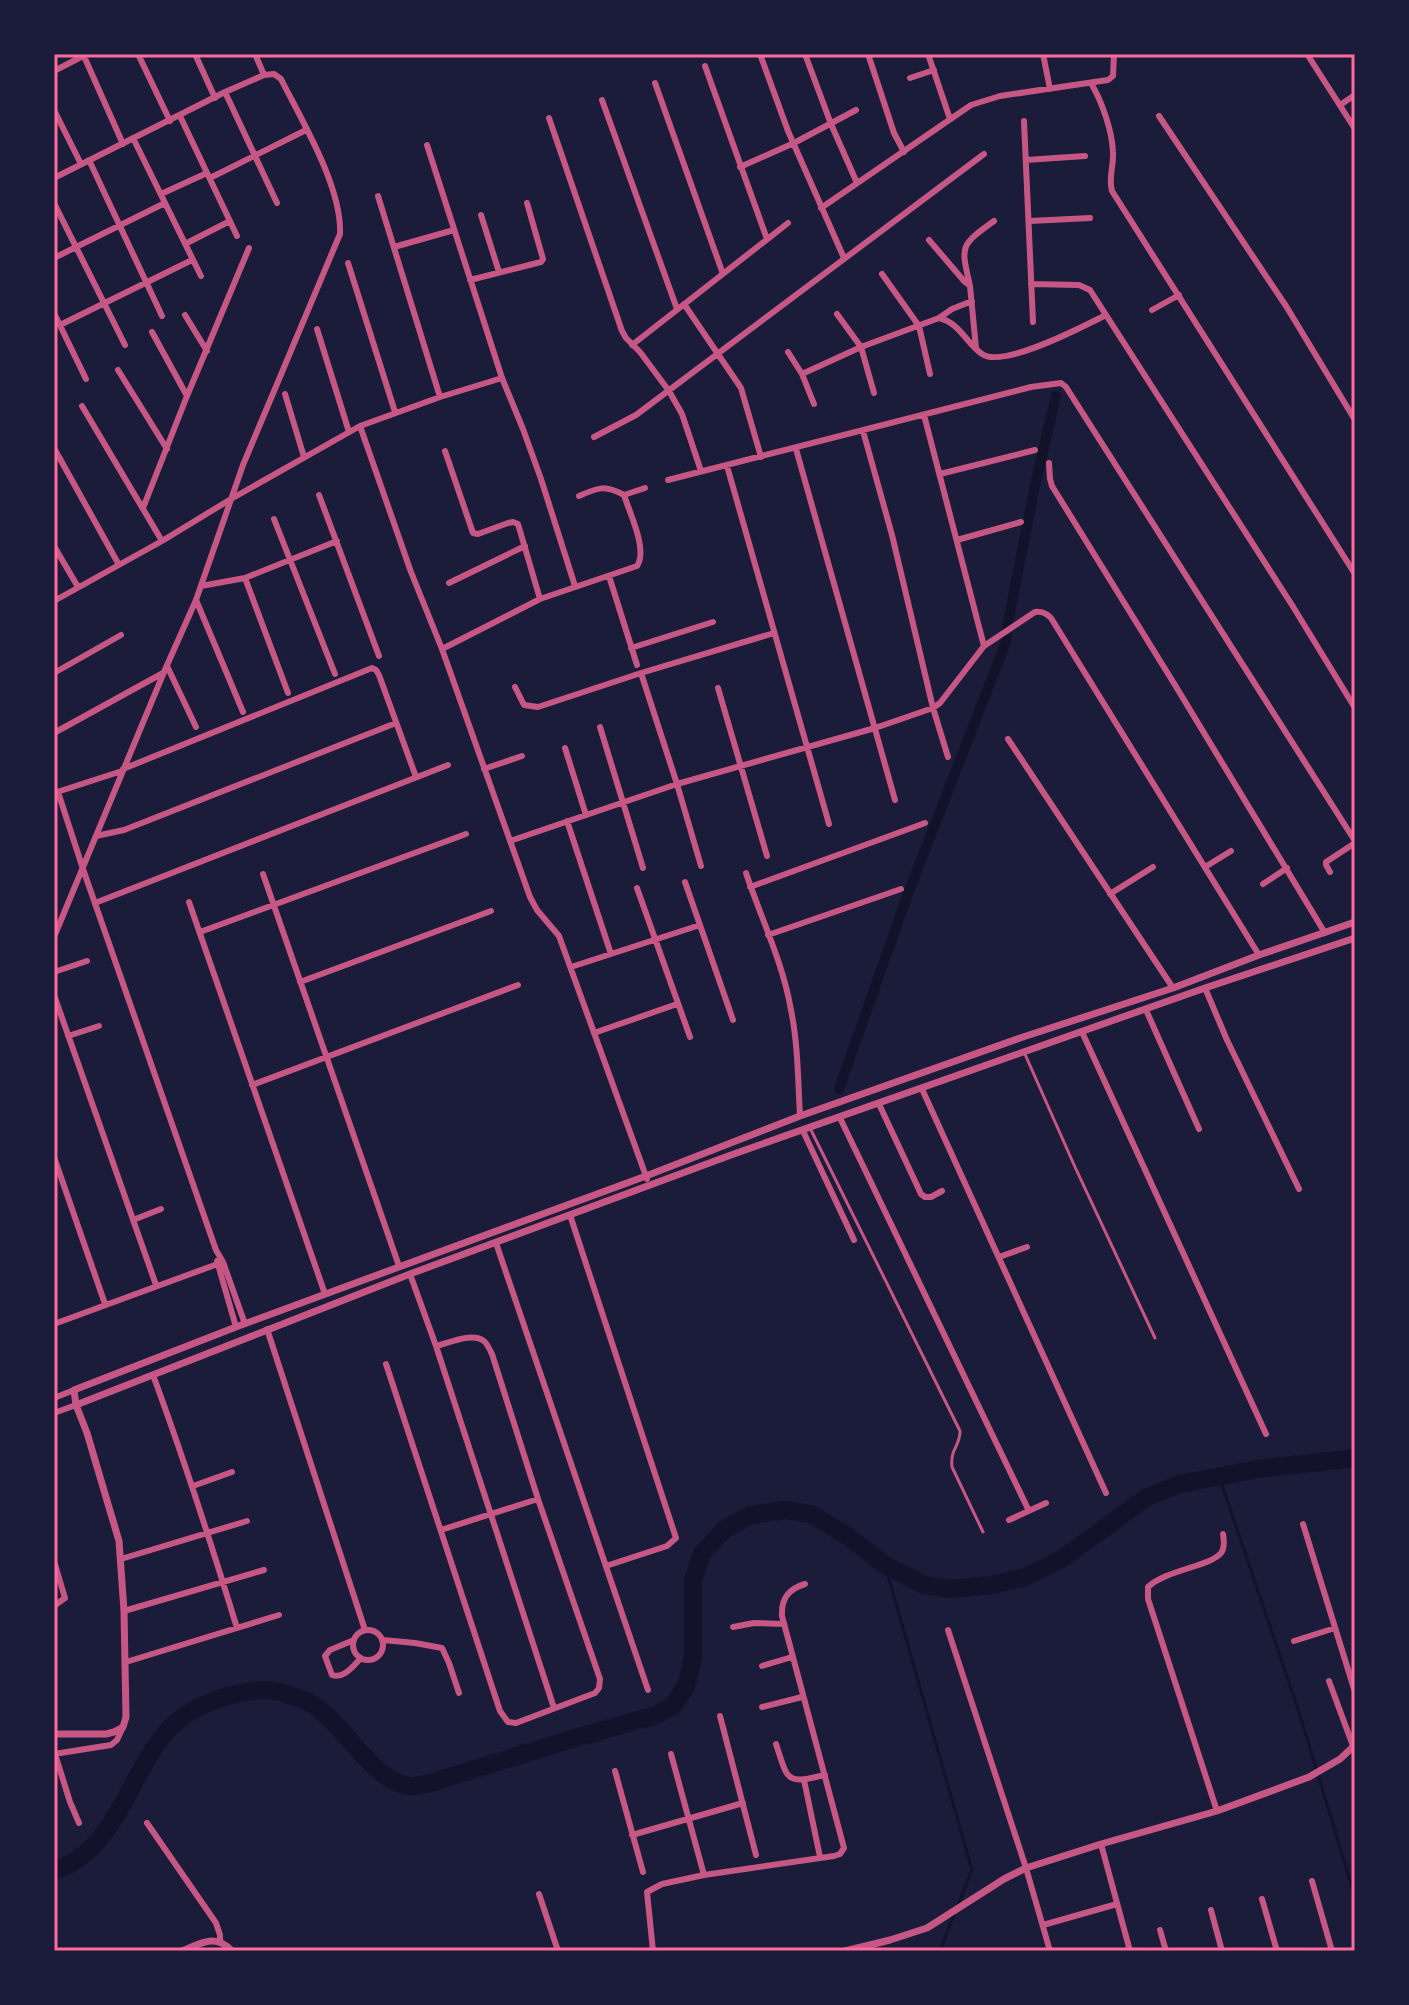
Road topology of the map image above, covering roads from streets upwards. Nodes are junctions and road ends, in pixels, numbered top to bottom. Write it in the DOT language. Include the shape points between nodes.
graph roads {
  1 [pos="138,54"];
  2 [pos="195,54"];
  3 [pos="255,54"];
  4 [pos="760,54"];
  5 [pos="805,54"];
  6 [pos="868,54"];
  7 [pos="928,54"];
  8 [pos="1043,54"];
  9 [pos="1114,54"];
  10 [pos="1307,54"];
  11 [pos="84,55"];
  12 [pos="705,66"];
  13 [pos="934,70"];
  14 [pos="54,71"];
  15 [pos="264,75"];
  16 [pos="910,78"];
  17 [pos="655,83"];
  18 [pos="1091,83"];
  19 [pos="1050,89"];
  20 [pos="225,92"];
  21 [pos="1355,95"];
  22 [pos="215,98"];
  23 [pos="602,100"];
  24 [pos="1340,105"];
  25 [pos="54,110"];
  26 [pos="856,110"];
  27 [pos="180,116"];
  28 [pos="1159,116"];
  29 [pos="549,118"];
  30 [pos="950,119"];
  31 [pos="170,121"];
  32 [pos="1024,121"];
  33 [pos="831,124"];
  34 [pos="1355,129"];
  35 [pos="306,130"];
  36 [pos="133,138"];
  37 [pos="794,143"];
  38 [pos="123,144"];
  39 [pos="427,145"];
  40 [pos="904,152"];
  41 [pos="984,154"];
  42 [pos="255,156"];
  43 [pos="1085,156"];
  44 [pos="89,160"];
  45 [pos="1026,160"];
  46 [pos="81,164"];
  47 [pos="740,167"];
  48 [pos="208,176"];
  49 [pos="54,178"];
  50 [pos="857,183"];
  51 [pos="161,194"];
  52 [pos="378,196"];
  53 [pos="54,203"];
  54 [pos="165,203"];
  55 [pos="277,203"];
  56 [pos="527,203"];
  57 [pos="821,208"];
  58 [pos="481,215"];
  59 [pos="1090,218"];
  60 [pos="230,221"];
  61 [pos="994,221"];
  62 [pos="1030,221"];
  63 [pos="788,223"];
  64 [pos="120,225"];
  65 [pos="454,230"];
  66 [pos="237,236"];
  67 [pos="767,239"];
  68 [pos="929,240"];
  69 [pos="185,244"];
  70 [pos="76,247"];
  71 [pos="394,247"];
  72 [pos="249,248"];
  73 [pos="54,258"];
  74 [pos="844,258"];
  75 [pos="192,260"];
  76 [pos="348,263"];
  77 [pos="499,272"];
  78 [pos="723,274"];
  79 [pos="882,274"];
  80 [pos="201,276"];
  81 [pos="470,280"];
  82 [pos="147,282"];
  83 [pos="1031,284"];
  84 [pos="970,286"];
  85 [pos="1179,295"];
  86 [pos="972,301"];
  87 [pos="104,303"];
  88 [pos="681,307"];
  89 [pos="1152,310"];
  90 [pos="837,314"];
  91 [pos="185,315"];
  92 [pos="1106,315"];
  93 [pos="55,316"];
  94 [pos="162,316"];
  95 [pos="939,318"];
  96 [pos="1033,322"];
  97 [pos="60,325"];
  98 [pos="919,326"];
  99 [pos="317,329"];
  100 [pos="152,332"];
  101 [pos="125,345"];
  102 [pos="632,345"];
  103 [pos="861,347"];
  104 [pos="976,348"];
  105 [pos="207,351"];
  106 [pos="788,352"];
  107 [pos="717,354"];
  108 [pos="118,370"];
  109 [pos="802,374"];
  110 [pos="930,374"];
  111 [pos="502,378"];
  112 [pos="86,379"];
  113 [pos="669,391"];
  114 [pos="874,393"];
  115 [pos="285,394"];
  116 [pos="187,396"];
  117 [pos="440,397"];
  118 [pos="814,404"];
  119 [pos="82,406"];
  120 [pos="395,412"];
  121 [pos="924,415"];
  122 [pos="1355,420"];
  123 [pos="360,426"];
  124 [pos="863,431"];
  125 [pos="349,432"];
  126 [pos="594,437"];
  127 [pos="54,448"];
  128 [pos="167,449"];
  129 [pos="796,449"];
  130 [pos="1035,450"];
  131 [pos="445,451"];
  132 [pos="304,457"];
  133 [pos="761,457"];
  134 [pos="1049,463"];
  135 [pos="727,466"];
  136 [pos="701,471"];
  137 [pos="940,474"];
  138 [pos="668,480"];
  139 [pos="645,488"];
  140 [pos="319,495"];
  141 [pos="624,495"];
  142 [pos="579,496"];
  143 [pos="231,499"];
  144 [pos="143,508"];
  145 [pos="274,519"];
  146 [pos="1021,522"];
  147 [pos="957,540"];
  148 [pos="162,541"];
  149 [pos="337,541"];
  150 [pos="54,546"];
  151 [pos="525,546"];
  152 [pos="292,560"];
  153 [pos="119,565"];
  154 [pos="1355,574"];
  155 [pos="609,576"];
  156 [pos="245,578"];
  157 [pos="449,583"];
  158 [pos="201,586"];
  159 [pos="575,586"];
  160 [pos="78,587"];
  161 [pos="540,599"];
  162 [pos="196,600"];
  163 [pos="54,601"];
  164 [pos="713,622"];
  165 [pos="774,633"];
  166 [pos="121,635"];
  167 [pos="984,646"];
  168 [pos="631,648"];
  169 [pos="442,649"];
  170 [pos="379,656"];
  171 [pos="637,665"];
  172 [pos="165,669"];
  173 [pos="54,673"];
  174 [pos="641,673"];
  175 [pos="335,674"];
  176 [pos="515,687"];
  177 [pos="718,688"];
  178 [pos="288,693"];
  179 [pos="933,708"];
  180 [pos="1355,708"];
  181 [pos="243,712"];
  182 [pos="396,723"];
  183 [pos="196,727"];
  184 [pos="600,727"];
  185 [pos="875,728"];
  186 [pos="54,733"];
  187 [pos="1008,739"];
  188 [pos="807,747"];
  189 [pos="565,748"];
  190 [pos="522,756"];
  191 [pos="948,757"];
  192 [pos="448,765"];
  193 [pos="741,766"];
  194 [pos="484,769"];
  195 [pos="123,770"];
  196 [pos="416,777"];
  197 [pos="677,784"];
  198 [pos="56,793"];
  199 [pos="895,800"];
  200 [pos="623,802"];
  201 [pos="586,815"];
  202 [pos="567,821"];
  203 [pos="925,823"];
  204 [pos="829,824"];
  205 [pos="466,834"];
  206 [pos="96,836"];
  207 [pos="510,841"];
  208 [pos="1355,842"];
  209 [pos="1231,851"];
  210 [pos="767,856"];
  211 [pos="701,866"];
  212 [pos="1153,867"];
  213 [pos="1205,867"];
  214 [pos="643,868"];
  215 [pos="1287,868"];
  216 [pos="83,869"];
  217 [pos="1330,872"];
  218 [pos="746,873"];
  219 [pos="263,874"];
  220 [pos="685,882"];
  221 [pos="1263,884"];
  222 [pos="750,887"];
  223 [pos="637,888"];
  224 [pos="901,889"];
  225 [pos="1110,894"];
  226 [pos="189,902"];
  227 [pos="95,903"];
  228 [pos="274,906"];
  229 [pos="491,911"];
  230 [pos="1355,922"];
  231 [pos="700,925"];
  232 [pos="200,932"];
  233 [pos="1325,933"];
  234 [pos="768,935"];
  235 [pos="54,937"];
  236 [pos="1355,938"];
  237 [pos="655,940"];
  238 [pos="611,954"];
  239 [pos="1259,955"];
  240 [pos="87,961"];
  241 [pos="571,967"];
  242 [pos="54,972"];
  243 [pos="300,982"];
  244 [pos="518,985"];
  245 [pos="1173,988"];
  246 [pos="1205,988"];
  247 [pos="54,995"];
  248 [pos="677,1004"];
  249 [pos="1146,1010"];
  250 [pos="733,1020"];
  251 [pos="99,1026"];
  252 [pos="1082,1032"];
  253 [pos="594,1033"];
  254 [pos="1029,1035"];
  255 [pos="68,1036"];
  256 [pos="690,1037"];
  257 [pos="1034,1049"];
  258 [pos="327,1057"];
  259 [pos="252,1085"];
  260 [pos="922,1089"];
  261 [pos="879,1104"];
  262 [pos="800,1116"];
  263 [pos="840,1118"];
  264 [pos="807,1129"];
  265 [pos="1199,1129"];
  266 [pos="54,1157"];
  267 [pos="646,1176"];
  268 [pos="650,1186"];
  269 [pos="1299,1189"];
  270 [pos="942,1191"];
  271 [pos="161,1209"];
  272 [pos="570,1215"];
  273 [pos="133,1220"];
  274 [pos="854,1240"];
  275 [pos="496,1243"];
  276 [pos="1027,1247"];
  277 [pos="999,1257"];
  278 [pos="220,1263"];
  279 [pos="399,1266"];
  280 [pos="410,1274"];
  281 [pos="156,1285"];
  282 [pos="325,1294"];
  283 [pos="105,1304"];
  284 [pos="54,1324"];
  285 [pos="245,1324"];
  286 [pos="236,1327"];
  287 [pos="267,1329"];
  288 [pos="436,1346"];
  289 [pos="386,1364"];
  290 [pos="153,1375"];
  291 [pos="74,1390"];
  292 [pos="54,1398"];
  293 [pos="76,1405"];
  294 [pos="54,1413"];
  295 [pos="1266,1434"];
  296 [pos="232,1472"];
  297 [pos="193,1486"];
  298 [pos="1106,1493"];
  299 [pos="538,1499"];
  300 [pos="1046,1503"];
  301 [pos="1029,1511"];
  302 [pos="491,1513"];
  303 [pos="1009,1520"];
  304 [pos="247,1521"];
  305 [pos="1303,1524"];
  306 [pos="441,1530"];
  307 [pos="208,1533"];
  308 [pos="1223,1534"];
  309 [pos="121,1559"];
  310 [pos="54,1561"];
  311 [pos="606,1566"];
  312 [pos="264,1570"];
  313 [pos="223,1582"];
  314 [pos="805,1584"];
  315 [pos="54,1606"];
  316 [pos="124,1611"];
  317 [pos="279,1615"];
  318 [pos="784,1624"];
  319 [pos="733,1627"];
  320 [pos="237,1628"];
  321 [pos="1335,1628"];
  322 [pos="365,1630"];
  323 [pos="948,1630"];
  324 [pos="354,1640"];
  325 [pos="383,1640"];
  326 [pos="1294,1641"];
  327 [pos="792,1657"];
  328 [pos="361,1658"];
  329 [pos="126,1662"];
  330 [pos="762,1666"];
  331 [pos="1329,1681"];
  332 [pos="648,1690"];
  333 [pos="1355,1692"];
  334 [pos="459,1693"];
  335 [pos="802,1697"];
  336 [pos="762,1707"];
  337 [pos="554,1708"];
  338 [pos="720,1716"];
  339 [pos="123,1727"];
  340 [pos="54,1734"];
  341 [pos="776,1744"];
  342 [pos="1354,1746"];
  343 [pos="54,1754"];
  344 [pos="671,1754"];
  345 [pos="615,1771"];
  346 [pos="825,1775"];
  347 [pos="804,1780"];
  348 [pos="743,1803"];
  349 [pos="1217,1811"];
  350 [pos="689,1818"];
  351 [pos="79,1823"];
  352 [pos="147,1823"];
  353 [pos="632,1835"];
  354 [pos="1101,1844"];
  355 [pos="756,1855"];
  356 [pos="820,1857"];
  357 [pos="1026,1868"];
  358 [pos="643,1872"];
  359 [pos="704,1875"];
  360 [pos="1312,1881"];
  361 [pos="539,1894"];
  362 [pos="1262,1899"];
  363 [pos="1117,1904"];
  364 [pos="1211,1910"];
  365 [pos="1043,1925"];
  366 [pos="1160,1930"];
  367 [pos="220,1940"];
  368 [pos="182,1951"];
  369 [pos="232,1951"];
  370 [pos="558,1951"];
  371 [pos="653,1951"];
  372 [pos="845,1951"];
  373 [pos="1050,1951"];
  374 [pos="1130,1951"];
  375 [pos="1166,1951"];
  376 [pos="1222,1951"];
  377 [pos="1277,1951"];
  378 [pos="1332,1951"];
  1 -- 31 [label="street"];
  2 -- 22 [label="street"];
  3 -- 15 [label="street"];
  4 -- 37 [label="street"];
  5 -- 33 [label="street"];
  6 -- 40 [label="street"];
  7 -- 13 [label="street"];
  8 -- 19 [label="street"];
  9 -- 18 [label="street" via="1113,76"];
  10 -- 24 [label="street"];
  11 -- 14 [label="street"];
  11 -- 38 [label="street"];
  12 -- 47 [label="street"];
  13 -- 16 [label="street"];
  13 -- 30 [label="street"];
  15 -- 20 [label="street"];
  15 -- 35 [label="street" via="281,79"];
  17 -- 78 [label="street"];
  18 -- 19 [label="street"];
  18 -- 85 [label="street" via="1113,147 1112,191"];
  19 -- 30 [label="street" via="980,101"];
  20 -- 22 [label="street"];
  20 -- 42 [label="street"];
  21 -- 24 [label="street"];
  22 -- 27 [label="street"];
  23 -- 88 [label="street"];
  24 -- 34 [label="street"];
  25 -- 46 [label="street"];
  26 -- 33 [label="street"];
  27 -- 31 [label="street"];
  27 -- 48 [label="street"];
  28 -- 122 [label="street"];
  29 -- 102 [label="street" via="622,331"];
  30 -- 40 [label="street"];
  31 -- 36 [label="street"];
  32 -- 45 [label="street"];
  33 -- 37 [label="street"];
  33 -- 50 [label="street"];
  35 -- 42 [label="street"];
  35 -- 143 [label="street" via="338,206 340,234"];
  36 -- 38 [label="street"];
  36 -- 51 [label="street"];
  37 -- 47 [label="street"];
  37 -- 57 [label="street"];
  38 -- 44 [label="street"];
  39 -- 65 [label="street"];
  40 -- 50 [label="street"];
  41 -- 74 [label="street"];
  42 -- 48 [label="street"];
  42 -- 55 [label="street"];
  43 -- 45 [label="street"];
  44 -- 46 [label="street"];
  44 -- 64 [label="street"];
  45 -- 62 [label="street"];
  46 -- 49 [label="street"];
  47 -- 67 [label="street"];
  48 -- 51 [label="street"];
  48 -- 60 [label="street"];
  50 -- 57 [label="street"];
  51 -- 54 [label="street"];
  52 -- 71 [label="street"];
  53 -- 70 [label="street"];
  54 -- 64 [label="street"];
  54 -- 69 [label="street"];
  56 -- 77 [label="street" via="543,259"];
  57 -- 74 [label="street"];
  58 -- 77 [label="street"];
  59 -- 62 [label="street"];
  60 -- 66 [label="street"];
  60 -- 69 [label="street"];
  61 -- 84 [label="street" via="964,249"];
  62 -- 83 [label="street"];
  63 -- 67 [label="street"];
  64 -- 70 [label="street"];
  64 -- 82 [label="street"];
  65 -- 71 [label="street"];
  65 -- 81 [label="street"];
  67 -- 78 [label="street"];
  68 -- 84 [label="street"];
  69 -- 75 [label="street"];
  70 -- 73 [label="street"];
  70 -- 87 [label="street"];
  71 -- 117 [label="street"];
  72 -- 105 [label="street"];
  74 -- 107 [label="street"];
  75 -- 80 [label="street"];
  75 -- 82 [label="street"];
  76 -- 120 [label="street"];
  77 -- 81 [label="street"];
  78 -- 88 [label="street"];
  79 -- 98 [label="street"];
  81 -- 111 [label="street"];
  82 -- 87 [label="street"];
  82 -- 94 [label="street"];
  83 -- 92 [label="street" via="1084,286"];
  83 -- 96 [label="street"];
  84 -- 86 [label="street"];
  85 -- 89 [label="street"];
  85 -- 154 [label="street"];
  86 -- 95 [label="street"];
  86 -- 104 [label="street"];
  87 -- 97 [label="street"];
  87 -- 101 [label="street"];
  88 -- 102 [label="street"];
  88 -- 107 [label="street"];
  90 -- 103 [label="street"];
  91 -- 105 [label="street"];
  92 -- 104 [label="street" via="1040,347 991,357"];
  92 -- 180 [label="street"];
  93 -- 97 [label="street"];
  95 -- 98 [label="street"];
  95 -- 104 [label="street" via="956,326"];
  97 -- 112 [label="street"];
  98 -- 103 [label="street"];
  98 -- 110 [label="street"];
  99 -- 125 [label="street"];
  100 -- 116 [label="street"];
  102 -- 113 [label="street"];
  103 -- 109 [label="street"];
  103 -- 114 [label="street"];
  105 -- 116 [label="street"];
  106 -- 109 [label="street"];
  107 -- 113 [label="street"];
  107 -- 133 [label="street" via="741,388"];
  108 -- 128 [label="street"];
  109 -- 118 [label="street"];
  111 -- 117 [label="street"];
  111 -- 159 [label="street"];
  113 -- 126 [label="street"];
  113 -- 136 [label="street"];
  115 -- 132 [label="street"];
  116 -- 128 [label="street"];
  117 -- 120 [label="street"];
  119 -- 144 [label="street"];
  120 -- 123 [label="street"];
  121 -- 124 [label="street"];
  121 -- 137 [label="street"];
  121 -- 208 [label="street" via="1031,387 1066,387"];
  123 -- 125 [label="street"];
  123 -- 169 [label="street"];
  124 -- 129 [label="street"];
  124 -- 179 [label="street"];
  125 -- 132 [label="street"];
  127 -- 153 [label="street"];
  128 -- 144 [label="street"];
  129 -- 133 [label="street"];
  129 -- 185 [label="street"];
  130 -- 137 [label="street"];
  131 -- 151 [label="street" via="473,533 513,522"];
  132 -- 143 [label="street"];
  133 -- 135 [label="street"];
  134 -- 215 [label="street" via="1052,486"];
  135 -- 136 [label="street"];
  135 -- 165 [label="street"];
  136 -- 138 [label="street"];
  137 -- 147 [label="street"];
  139 -- 141 [label="street"];
  140 -- 149 [label="street"];
  141 -- 142 [label="street" via="602,487"];
  141 -- 155 [label="street" via="641,560"];
  143 -- 148 [label="street"];
  143 -- 158 [label="street"];
  144 -- 148 [label="street"];
  145 -- 152 [label="street"];
  146 -- 147 [label="street"];
  147 -- 167 [label="street"];
  148 -- 153 [label="street"];
  149 -- 152 [label="street"];
  149 -- 170 [label="street"];
  150 -- 160 [label="street"];
  151 -- 157 [label="street"];
  151 -- 161 [label="street"];
  152 -- 156 [label="street"];
  152 -- 175 [label="street"];
  153 -- 160 [label="street"];
  155 -- 159 [label="street"];
  155 -- 168 [label="street"];
  156 -- 158 [label="street"];
  156 -- 178 [label="street"];
  158 -- 162 [label="street"];
  159 -- 161 [label="street"];
  160 -- 163 [label="street"];
  161 -- 169 [label="street"];
  162 -- 172 [label="street"];
  162 -- 181 [label="street"];
  164 -- 168 [label="street"];
  165 -- 174 [label="street"];
  165 -- 188 [label="street"];
  166 -- 173 [label="street"];
  167 -- 179 [label="street"];
  167 -- 213 [label="street" via="1035,612 1051,618"];
  168 -- 171 [label="street"];
  169 -- 194 [label="street"];
  172 -- 183 [label="street"];
  172 -- 186 [label="street"];
  172 -- 195 [label="street"];
  174 -- 176 [label="street" via="531,708"];
  174 -- 197 [label="street"];
  177 -- 193 [label="street"];
  179 -- 185 [label="street"];
  179 -- 191 [label="street"];
  182 -- 195 [label="street" via="372,668"];
  182 -- 196 [label="street"];
  182 -- 206 [label="street" via="124,830"];
  184 -- 200 [label="street"];
  185 -- 188 [label="street"];
  185 -- 199 [label="street"];
  187 -- 225 [label="street"];
  188 -- 193 [label="street"];
  188 -- 204 [label="street"];
  189 -- 201 [label="street"];
  190 -- 194 [label="street"];
  192 -- 196 [label="street"];
  193 -- 197 [label="street"];
  193 -- 210 [label="street"];
  194 -- 207 [label="street"];
  195 -- 198 [label="street"];
  195 -- 206 [label="street"];
  196 -- 227 [label="street"];
  197 -- 200 [label="street"];
  197 -- 211 [label="street"];
  198 -- 216 [label="street"];
  200 -- 201 [label="street"];
  200 -- 214 [label="street"];
  201 -- 202 [label="street"];
  202 -- 207 [label="street"];
  202 -- 238 [label="street"];
  203 -- 222 [label="street"];
  205 -- 228 [label="street"];
  206 -- 216 [label="street"];
  207 -- 241 [label="street" via="530,897 559,936"];
  208 -- 217 [label="street" via="1326,862"];
  209 -- 213 [label="street"];
  212 -- 225 [label="street"];
  213 -- 239 [label="street"];
  215 -- 221 [label="street"];
  215 -- 233 [label="street"];
  216 -- 227 [label="street"];
  216 -- 235 [label="street"];
  218 -- 222 [label="street"];
  219 -- 228 [label="street"];
  220 -- 231 [label="street"];
  222 -- 234 [label="street"];
  223 -- 237 [label="street"];
  224 -- 234 [label="street"];
  225 -- 245 [label="street"];
  226 -- 232 [label="street"];
  227 -- 278 [label="street"];
  228 -- 232 [label="street"];
  228 -- 243 [label="street"];
  229 -- 243 [label="street"];
  230 -- 233 [label="street"];
  231 -- 237 [label="street"];
  231 -- 250 [label="street"];
  232 -- 259 [label="street"];
  233 -- 239 [label="street"];
  234 -- 262 [label="street" via="795,1030"];
  236 -- 246 [label="street"];
  237 -- 238 [label="street"];
  237 -- 248 [label="street"];
  238 -- 241 [label="street"];
  239 -- 245 [label="street"];
  240 -- 242 [label="street"];
  241 -- 253 [label="street"];
  243 -- 258 [label="street"];
  244 -- 258 [label="street"];
  245 -- 254 [label="street"];
  246 -- 249 [label="street"];
  246 -- 269 [label="street"];
  247 -- 255 [label="street"];
  248 -- 253 [label="street"];
  248 -- 256 [label="street"];
  249 -- 252 [label="street"];
  249 -- 265 [label="street"];
  251 -- 255 [label="street"];
  252 -- 257 [label="street"];
  252 -- 295 [label="street"];
  253 -- 267 [label="street"];
  254 -- 257 [label="street"];
  254 -- 262 [label="street"];
  255 -- 273 [label="street"];
  257 -- 260 [label="street"];
  258 -- 259 [label="street"];
  258 -- 279 [label="street"];
  259 -- 282 [label="street"];
  260 -- 261 [label="street"];
  260 -- 277 [label="street"];
  261 -- 263 [label="street"];
  261 -- 270 [label="street" via="921,1194 931,1197"];
  262 -- 267 [label="street"];
  263 -- 264 [label="street"];
  263 -- 301 [label="street"];
  264 -- 268 [label="street"];
  264 -- 274 [label="street"];
  266 -- 283 [label="street"];
  267 -- 268 [label="street"];
  267 -- 279 [label="street"];
  268 -- 272 [label="street"];
  271 -- 273 [label="street"];
  272 -- 275 [label="street"];
  272 -- 311 [label="street" via="676,1538 667,1546"];
  273 -- 281 [label="street"];
  275 -- 280 [label="street"];
  275 -- 311 [label="street"];
  276 -- 277 [label="street"];
  277 -- 298 [label="street"];
  278 -- 281 [label="street"];
  278 -- 285 [label="street"];
  278 -- 286 [label="street"];
  279 -- 282 [label="street"];
  280 -- 287 [label="street"];
  280 -- 288 [label="street"];
  281 -- 283 [label="street"];
  282 -- 285 [label="street"];
  283 -- 284 [label="street"];
  285 -- 286 [label="street"];
  286 -- 291 [label="street"];
  287 -- 290 [label="street"];
  287 -- 322 [label="street"];
  288 -- 299 [label="street" via="477,1337 486,1342"];
  288 -- 302 [label="street"];
  289 -- 306 [label="street"];
  290 -- 293 [label="street"];
  290 -- 297 [label="street"];
  291 -- 292 [label="street"];
  291 -- 293 [label="street"];
  293 -- 294 [label="street"];
  293 -- 309 [label="street"];
  296 -- 297 [label="street"];
  297 -- 307 [label="street"];
  299 -- 302 [label="street"];
  299 -- 337 [label="street" via="600,1679 595,1693"];
  300 -- 301 [label="street"];
  301 -- 303 [label="street"];
  302 -- 306 [label="street"];
  302 -- 337 [label="street"];
  304 -- 307 [label="street"];
  305 -- 321 [label="street"];
  306 -- 337 [label="street" via="503,1717 516,1723"];
  307 -- 309 [label="street"];
  307 -- 313 [label="street"];
  308 -- 349 [label="street" via="1221,1554 1148,1587"];
  309 -- 316 [label="street"];
  310 -- 315 [label="street" via="65,1598"];
  311 -- 332 [label="street"];
  312 -- 313 [label="street"];
  313 -- 316 [label="street"];
  313 -- 320 [label="street"];
  314 -- 318 [label="street" via="786,1594 781,1606"];
  316 -- 329 [label="street"];
  317 -- 320 [label="street"];
  318 -- 319 [label="street"];
  318 -- 327 [label="street"];
  320 -- 329 [label="street"];
  321 -- 326 [label="street"];
  321 -- 333 [label="street"];
  322 -- 324 [label="street"];
  322 -- 325 [label="street"];
  323 -- 357 [label="street"];
  324 -- 328 [label="street"];
  324 -- 328 [label="street" via="330,1650 326,1662 337,1677"];
  325 -- 328 [label="street" via="380,1655"];
  325 -- 334 [label="street" via="442,1648"];
  327 -- 330 [label="street"];
  327 -- 335 [label="street"];
  329 -- 339 [label="street"];
  331 -- 342 [label="street"];
  335 -- 336 [label="street"];
  335 -- 346 [label="street"];
  338 -- 348 [label="street"];
  339 -- 340 [label="street" via="106,1734"];
  339 -- 343 [label="street" via="111,1745"];
  341 -- 347 [label="street" via="787,1775"];
  342 -- 349 [label="street" via="1323,1771"];
  343 -- 351 [label="street"];
  344 -- 350 [label="street"];
  345 -- 353 [label="street"];
  346 -- 347 [label="street"];
  346 -- 356 [label="street" via="844,1848 840,1854"];
  347 -- 356 [label="street"];
  348 -- 350 [label="street"];
  348 -- 355 [label="street"];
  349 -- 354 [label="street"];
  350 -- 353 [label="street"];
  350 -- 359 [label="street"];
  352 -- 367 [label="street" via="216,1923"];
  353 -- 358 [label="street"];
  354 -- 357 [label="street"];
  354 -- 363 [label="street"];
  356 -- 359 [label="street"];
  357 -- 365 [label="street"];
  357 -- 372 [label="street" via="927,1928"];
  359 -- 371 [label="street" via="647,1892"];
  360 -- 378 [label="street"];
  361 -- 370 [label="street"];
  362 -- 377 [label="street"];
  363 -- 365 [label="street"];
  363 -- 374 [label="street"];
  364 -- 376 [label="street"];
  365 -- 373 [label="street"];
  366 -- 375 [label="street"];
  367 -- 368 [label="street"];
  367 -- 369 [label="street"];
}
